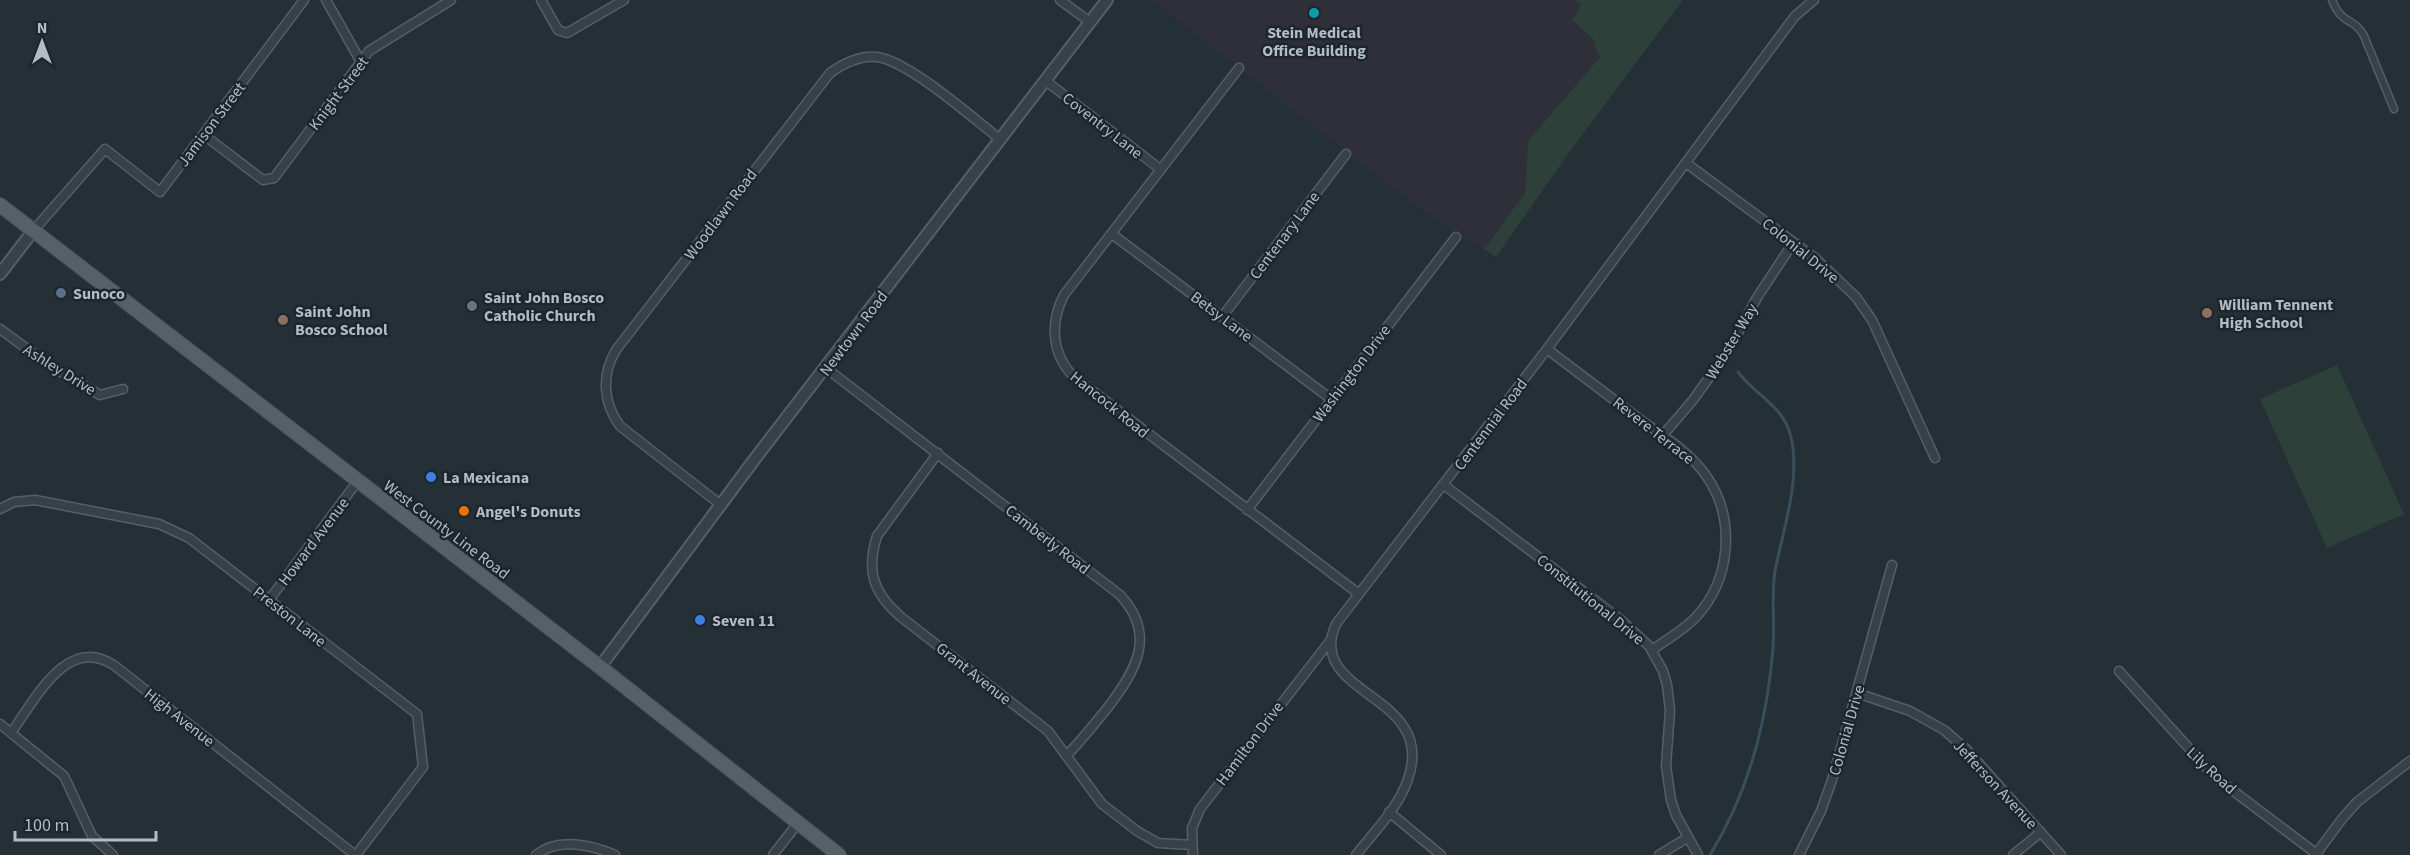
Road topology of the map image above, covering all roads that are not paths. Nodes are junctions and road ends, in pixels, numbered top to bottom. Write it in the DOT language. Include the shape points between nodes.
graph roads {
  1 [pos="304,0"];
  2 [pos="326,0"];
  3 [pos="451,0"];
  4 [pos="541,0"];
  5 [pos="624,0"];
  6 [pos="1060,0"];
  7 [pos="1107,0"];
  8 [pos="1814,0"];
  9 [pos="2332,0"];
  10 [pos="1090,22"];
  11 [pos="361,62"];
  12 [pos="1239,68"];
  13 [pos="1046,81"];
  14 [pos="2394,109"];
  15 [pos="204,135"];
  16 [pos="1001,141"];
  17 [pos="1346,154"];
  18 [pos="1686,163"];
  19 [pos="1160,170"];
  20 [pos="0,205"];
  21 [pos="33,231"];
  22 [pos="1112,234"];
  23 [pos="1456,237"];
  24 [pos="1794,243"];
  25 [pos="0,274"];
  26 [pos="1222,317"];
  27 [pos="0,329"];
  28 [pos="1547,349"];
  29 [pos="826,368"];
  30 [pos="123,389"];
  31 [pos="1331,399"];
  32 [pos="1663,435"];
  33 [pos="938,453"];
  34 [pos="1935,458"];
  35 [pos="357,482"];
  36 [pos="1444,484"];
  37 [pos="721,505"];
  38 [pos="0,509"];
  39 [pos="1247,510"];
  40 [pos="1892,565"];
  41 [pos="1359,594"];
  42 [pos="268,600"];
  43 [pos="1330,641"];
  44 [pos="1652,650"];
  45 [pos="600,667"];
  46 [pos="2119,671"];
  47 [pos="1857,693"];
  48 [pos="0,724"];
  49 [pos="11,733"];
  50 [pos="1067,755"];
  51 [pos="2410,761"];
  52 [pos="1389,812"];
  53 [pos="798,822"];
  54 [pos="2041,832"];
  55 [pos="1687,838"];
  56 [pos="1191,845"];
  57 [pos="2317,854"];
  58 [pos="113,855"];
  59 [pos="356,855"];
  60 [pos="536,855"];
  61 [pos="615,855"];
  62 [pos="773,855"];
  63 [pos="839,855"];
  64 [pos="1193,855"];
  65 [pos="1356,855"];
  66 [pos="1441,855"];
  67 [pos="1659,855"];
  68 [pos="1698,855"];
  69 [pos="1799,855"];
  70 [pos="2013,855"];
  71 [pos="2061,855"];
  1 -- 15 [label="street, Jamison Street"];
  2 -- 11 [label="street"];
  3 -- 11 [label="street, Knight Street" via="374,47"];
  4 -- 5 [label="street" via="562,32 571,32"];
  6 -- 10 [label="street"];
  7 -- 10 [label="street, Newtown Road"];
  8 -- 18 [label="street, Centennial Road" via="1795,16"];
  9 -- 14 [label="street" via="2341,18 2360,28"];
  10 -- 13 [label="street, Newtown Road"];
  11 -- 15 [label="street, Knight Street" via="278,175 268,180"];
  12 -- 19 [label="street, Hancock Road"];
  13 -- 16 [label="street, Newtown Road"];
  13 -- 19 [label="street, Coventry Lane"];
  15 -- 21 [label="street, Jamison Street" via="160,192 105,149"];
  16 -- 29 [label="street, Newtown Road"];
  16 -- 37 [label="street, Woodlawn Road" via="898,63 863,57 830,73 755,168 616,350 606,373 606,393 620,426"];
  17 -- 26 [label="street, Centenary Lane"];
  18 -- 24 [label="street, Colonial Drive"];
  18 -- 28 [label="street, Centennial Road"];
  19 -- 22 [label="street, Hancock Road"];
  20 -- 21 [label="main road, West County Line Road"];
  21 -- 25 [label="street"];
  21 -- 35 [label="main road, West County Line Road"];
  22 -- 26 [label="street, Betsy Lane"];
  22 -- 39 [label="street, Hancock Road" via="1058,307 1054,334 1063,364 1074,377"];
  23 -- 31 [label="street, Washington Drive"];
  24 -- 32 [label="street, Webster Way" via="1758,296 1728,351"];
  24 -- 34 [label="street, Colonial Drive" via="1830,271 1872,320"];
  26 -- 31 [label="street, Betsy Lane"];
  27 -- 30 [label="street, Ashley Drive" via="46,363 100,395"];
  28 -- 32 [label="street, Revere Terrace"];
  28 -- 36 [label="street, Centennial Road"];
  29 -- 33 [label="street, Camberly Road"];
  29 -- 37 [label="street, Newtown Road"];
  31 -- 39 [label="street, Washington Drive"];
  32 -- 44 [label="street, Revere Terrace" via="1697,465 1715,489 1723,513 1726,546 1719,581 1708,601 1694,620"];
  33 -- 50 [label="street, Grant Avenue" via="876,536 871,568 877,588 890,608 1048,731"];
  33 -- 50 [label="street, Camberly Road" via="1120,595 1131,610 1140,642 1136,665 1126,684"];
  35 -- 42 [label="street, Howard Avenue"];
  35 -- 45 [label="main road, West County Line Road"];
  36 -- 41 [label="street, Centennial Road"];
  36 -- 44 [label="street, Constitutional Drive" via="1621,620"];
  37 -- 45 [label="street, Newtown Road"];
  38 -- 42 [label="street, Preston Lane" via="14,502 35,500 159,524 189,538"];
  39 -- 41 [label="street, Hancock Road"];
  40 -- 47 [label="street, Colonial Drive"];
  41 -- 43 [label="street, Centennial Road" via="1336,624"];
  42 -- 59 [label="street, Preston Lane" via="417,714 423,767"];
  43 -- 52 [label="street" via="1336,666 1390,710 1406,730 1411,768"];
  43 -- 56 [label="street, Hamilton Drive" via="1200,808 1192,828"];
  44 -- 55 [label="street, Constitutional Drive" via="1663,671 1669,702 1667,779 1676,815"];
  45 -- 53 [label="main road, West County Line Road"];
  46 -- 57 [label="street, Lily Road" via="2216,777"];
  47 -- 54 [label="street, Jefferson Avenue" via="1910,711 1944,730 1966,748"];
  47 -- 69 [label="street, Colonial Drive" via="1821,811"];
  48 -- 49 [label="street"];
  49 -- 58 [label="street" via="64,776 93,836"];
  49 -- 59 [label="street, High Avenue" via="62,667 76,659 101,658"];
  50 -- 56 [label="street, Grant Avenue" via="1095,797 1137,831 1158,843"];
  51 -- 57 [label="street" via="2353,807"];
  52 -- 65 [label="street"];
  52 -- 66 [label="street"];
  53 -- 62 [label="street"];
  53 -- 63 [label="main road, West County Line Road"];
  54 -- 70 [label="street"];
  54 -- 71 [label="street, Jefferson Avenue"];
  55 -- 67 [label="street"];
  55 -- 68 [label="street, Constitutional Drive"];
  56 -- 64 [label="street, Hamilton Drive"];
  60 -- 61 [label="street" via="569,844"];
}
